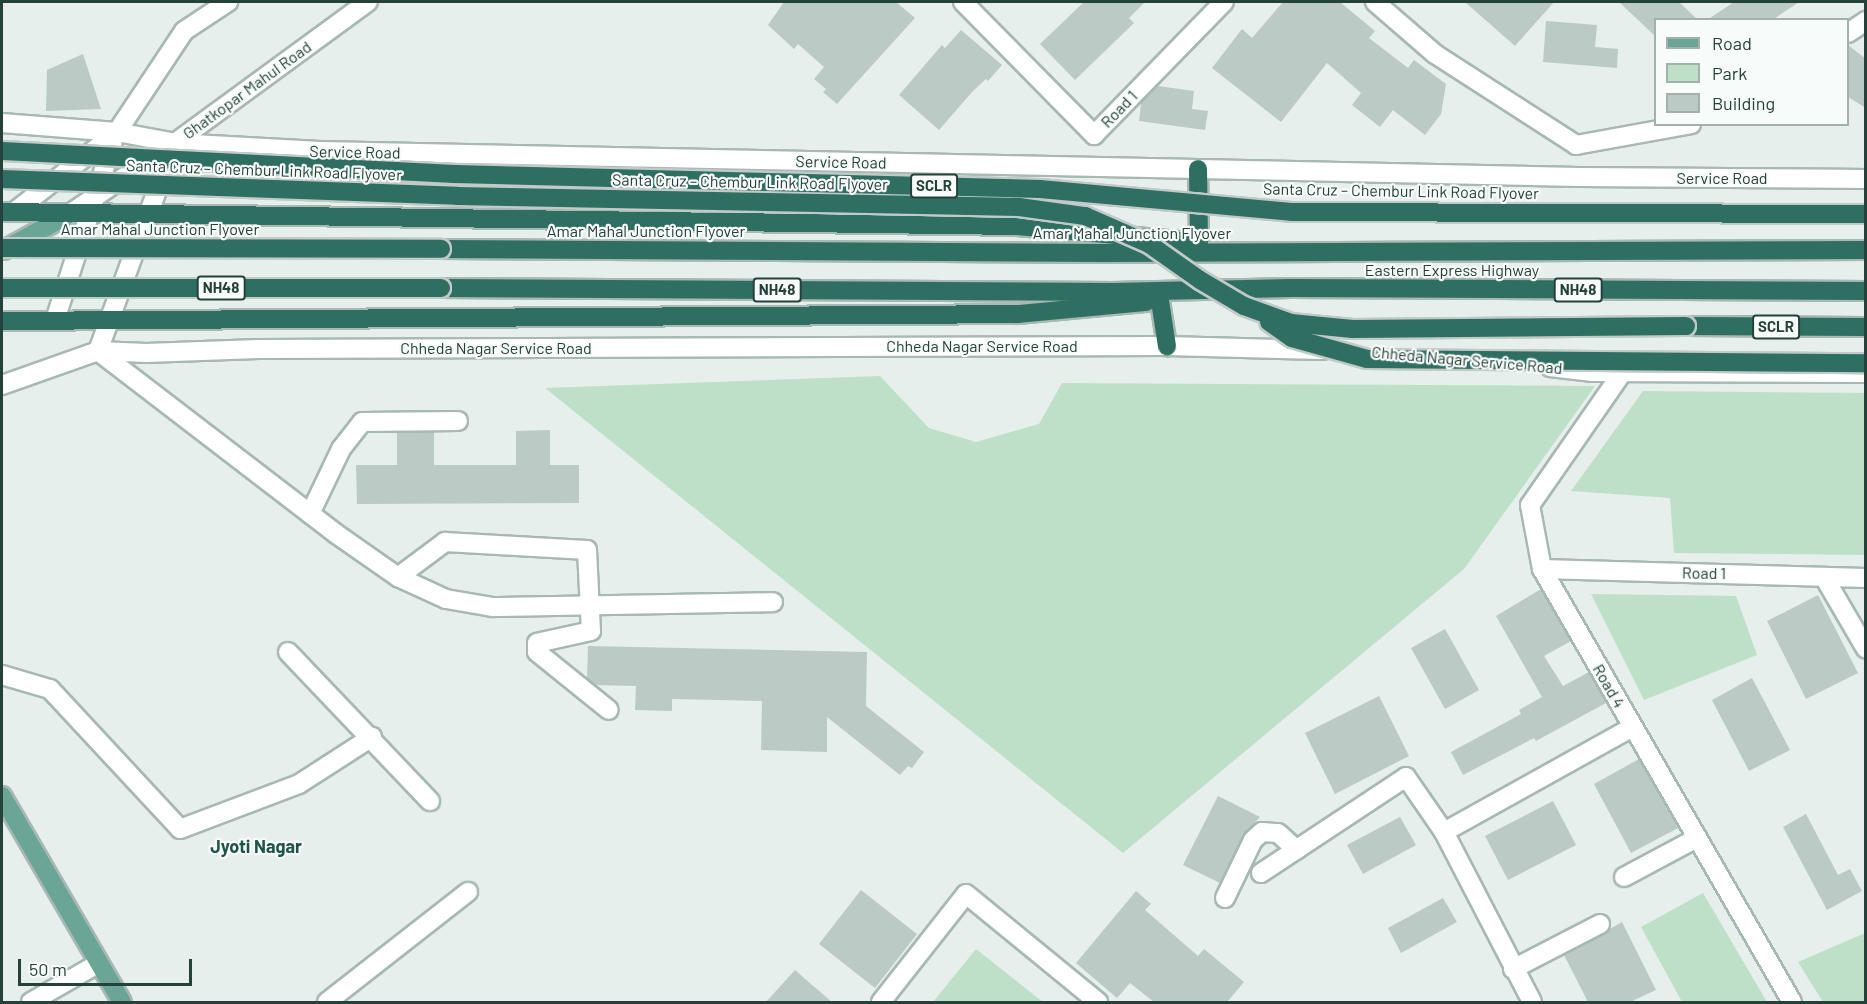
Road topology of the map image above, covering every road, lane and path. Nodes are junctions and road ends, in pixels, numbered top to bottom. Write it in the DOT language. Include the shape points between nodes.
graph roads {
  1 [pos="228,2"];
  2 [pos="368,2"];
  3 [pos="963,2"];
  4 [pos="1224,2"];
  5 [pos="1376,2"];
  6 [pos="1866,21"];
  7 [pos="1849,32"];
  8 [pos="2,123"];
  9 [pos="1680,126"];
  10 [pos="117,132"];
  11 [pos="175,143"];
  12 [pos="1576,145"];
  13 [pos="2,151"];
  14 [pos="1198,169"];
  15 [pos="1579,177"];
  16 [pos="2,179"];
  17 [pos="1866,179"];
  18 [pos="92,207"];
  19 [pos="68,214"];
  20 [pos="1866,214"];
  21 [pos="6,215"];
  22 [pos="148,216"];
  23 [pos="1199,243"];
  24 [pos="2,250"];
  25 [pos="1866,250"];
  26 [pos="1291,251"];
  27 [pos="2,288"];
  28 [pos="1291,288"];
  29 [pos="1866,291"];
  30 [pos="1160,301"];
  31 [pos="1244,306"];
  32 [pos="55,320"];
  33 [pos="111,320"];
  34 [pos="2,321"];
  35 [pos="1866,327"];
  36 [pos="1167,346"];
  37 [pos="98,351"];
  38 [pos="1866,363"];
  39 [pos="1624,370"];
  40 [pos="1866,373"];
  41 [pos="2,385"];
  42 [pos="458,421"];
  43 [pos="310,514"];
  44 [pos="1542,569"];
  45 [pos="398,577"];
  46 [pos="1824,577"];
  47 [pos="1866,578"];
  48 [pos="773,602"];
  49 [pos="591,605"];
  50 [pos="1866,649"];
  51 [pos="288,652"];
  52 [pos="2,675"];
  53 [pos="609,710"];
  54 [pos="1633,727"];
  55 [pos="372,737"];
  56 [pos="2,796"];
  57 [pos="430,801"];
  58 [pos="1444,832"];
  59 [pos="1697,838"];
  60 [pos="1297,850"];
  61 [pos="1261,873"];
  62 [pos="1624,877"];
  63 [pos="468,892"];
  64 [pos="1225,898"];
  65 [pos="1600,924"];
  66 [pos="99,963"];
  67 [pos="1513,969"];
  68 [pos="32,1002"];
  69 [pos="122,1002"];
  70 [pos="327,1002"];
  71 [pos="881,1002"];
  72 [pos="1098,1002"];
  73 [pos="1532,1002"];
  74 [pos="1792,1002"];
  1 -- 10 [label="street" via="184,31"];
  2 -- 11 [label="street, Ghatkopar Mahul Road"];
  3 -- 4 [label="street, Road 1" via="1094,135"];
  5 -- 12 [label="street" via="1435,54"];
  6 -- 7 [label="street"];
  8 -- 10 [label="street, Service Road"];
  9 -- 12 [label="street"];
  10 -- 11 [label="street, Service Road"];
  10 -- 18 [label="street"];
  10 -- 21 [label="street"];
  11 -- 14 [label="street, Service Road" via="320,151"];
  11 -- 18 [label="street, Ghatkopar Mahul Road"];
  11 -- 22 [label="street"];
  12 -- 15 [label="street"];
  13 -- 20 [label="highway, Santa Cruz – Chembur Link Road Flyover / SCLR, bridge" via="466,175 1040,189 1291,212"];
  14 -- 15 [label="street, Service Road"];
  14 -- 23 [label="highway"];
  15 -- 17 [label="street, Service Road"];
  16 -- 31 [label="highway, Santa Cruz – Chembur Link Road Flyover / SCLR, bridge" via="457,196 1019,207 1085,216 1106,225 1149,244"];
  18 -- 19 [label="highway"];
  18 -- 22 [label="highway"];
  18 -- 32 [label="street"];
  19 -- 21 [label="highway"];
  19 -- 24 [label="main road"];
  22 -- 23 [label="highway" via="1018,226"];
  22 -- 33 [label="street"];
  23 -- 26 [label="highway"];
  24 -- 26 [label="highway, Amar Mahal Junction Flyover, bridge"];
  25 -- 26 [label="highway, Eastern Express Highway"];
  27 -- 28 [label="highway, NH48, bridge" via="1102,292"];
  28 -- 29 [label="highway, Eastern Express Highway / NH48"];
  28 -- 30 [label="highway"];
  30 -- 33 [label="highway" via="1018,314"];
  30 -- 36 [label="highway"];
  31 -- 35 [label="highway, Santa Cruz – Chembur Link Road Flyover / SCLR, bridge" via="1291,323 1353,329"];
  31 -- 38 [label="highway, bridge" via="1292,338 1367,359"];
  32 -- 33 [label="highway"];
  32 -- 34 [label="highway"];
  33 -- 37 [label="street"];
  36 -- 37 [label="street, Chheda Nagar Service Road"];
  36 -- 39 [label="street, Chheda Nagar Service Road" via="1411,353 1593,372"];
  37 -- 41 [label="street"];
  37 -- 43 [label="street"];
  39 -- 40 [label="street, Chheda Nagar Service Road"];
  39 -- 44 [label="street, Road 4" via="1530,505"];
  42 -- 43 [label="street" via="362,422 341,449"];
  43 -- 45 [label="street"];
  44 -- 46 [label="street, Road 1"];
  44 -- 54 [label="street, Road 4"];
  45 -- 49 [label="street" via="446,599 493,607"];
  45 -- 49 [label="street" via="445,542 587,550"];
  46 -- 47 [label="street, Road 1"];
  46 -- 50 [label="street"];
  48 -- 49 [label="street"];
  49 -- 53 [label="street" via="591,632 537,643 537,652"];
  51 -- 55 [label="street"];
  52 -- 55 [label="street" via="50,689 180,829 298,784"];
  54 -- 58 [label="street"];
  54 -- 59 [label="street, Road 4"];
  55 -- 57 [label="street"];
  56 -- 66 [label="main road"];
  58 -- 60 [label="street" via="1406,777"];
  58 -- 67 [label="street"];
  59 -- 62 [label="street"];
  59 -- 74 [label="street, Road 4"];
  60 -- 61 [label="street"];
  60 -- 64 [label="street" via="1278,833 1262,832 1253,840"];
  63 -- 70 [label="street"];
  65 -- 67 [label="street"];
  66 -- 68 [label="street"];
  66 -- 69 [label="main road"];
  67 -- 73 [label="street"];
  71 -- 72 [label="street" via="966,894"];
}
